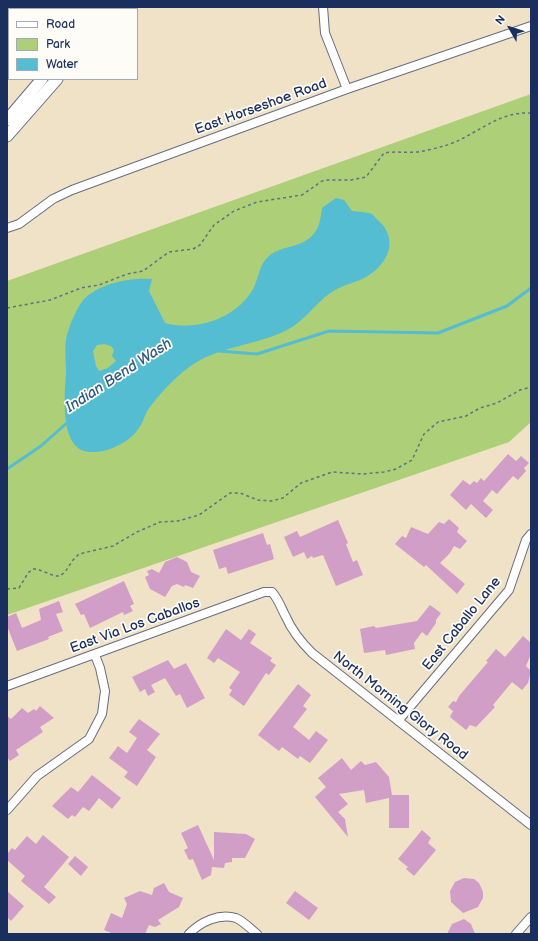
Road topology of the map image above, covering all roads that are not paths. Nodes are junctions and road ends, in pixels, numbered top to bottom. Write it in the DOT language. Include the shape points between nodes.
graph roads {
  1 [pos="323,7"];
  2 [pos="531,26"];
  3 [pos="49,81"];
  4 [pos="347,89"];
  5 [pos="7,120"];
  6 [pos="7,136"];
  7 [pos="7,228"];
  8 [pos="531,534"];
  9 [pos="272,592"];
  10 [pos="95,655"];
  11 [pos="7,686"];
  12 [pos="398,721"];
  13 [pos="7,810"];
  14 [pos="531,825"];
  15 [pos="531,917"];
  16 [pos="189,934"];
  17 [pos="257,934"];
  18 [pos="516,934"];
  1 -- 4 [label="street" via="325,33"];
  2 -- 4 [label="street, East Horseshoe Road"];
  3 -- 5 [label="main road"];
  3 -- 6 [label="main road"];
  4 -- 7 [label="street, East Horseshoe Road" via="72,190 53,199 19,224"];
  8 -- 12 [label="street, East Caballo Lane" via="526,540 509,590"];
  9 -- 10 [label="street, East Via Los Caballos" via="264,592"];
  9 -- 12 [label="street, North Morning Glory Road" via="279,600 298,638 312,653"];
  10 -- 11 [label="street, East Via Los Caballos"];
  10 -- 13 [label="street" via="104,691 102,714 89,739 37,776"];
  12 -- 14 [label="street, North Morning Glory Road"];
  15 -- 18 [label="street"];
  16 -- 17 [label="street" via="203,922 217,918 237,918"];
}
